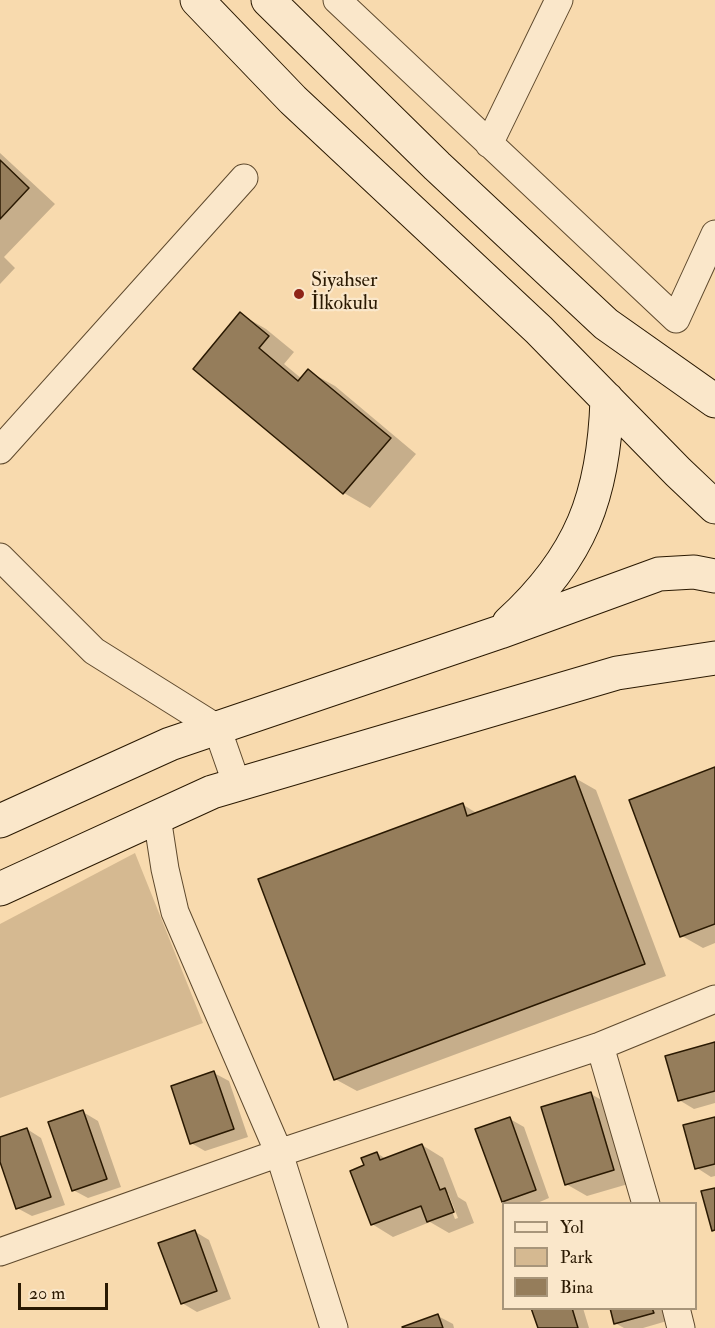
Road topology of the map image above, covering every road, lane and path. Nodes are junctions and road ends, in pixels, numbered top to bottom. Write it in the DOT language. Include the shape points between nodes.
graph roads {
  1 [pos="197,0"];
  2 [pos="268,0"];
  3 [pos="337,0"];
  4 [pos="559,0"];
  5 [pos="489,144"];
  6 [pos="244,178"];
  7 [pos="715,234"];
  8 [pos="607,399"];
  9 [pos="715,401"];
  10 [pos="0,450"];
  11 [pos="715,507"];
  12 [pos="0,557"];
  13 [pos="715,576"];
  14 [pos="500,632"];
  15 [pos="715,658"];
  16 [pos="217,728"];
  17 [pos="237,784"];
  18 [pos="157,817"];
  19 [pos="0,821"];
  20 [pos="0,889"];
  21 [pos="715,999"];
  22 [pos="600,1046"];
  23 [pos="279,1153"];
  24 [pos="646,1202"];
  25 [pos="0,1252"];
  26 [pos="676,1310"];
  27 [pos="334,1328"];
  28 [pos="681,1328"];
  1 -- 8 [label="main road" via="293,100 539,330"];
  2 -- 9 [label="main road" via="606,324"];
  3 -- 5 [label="street"];
  4 -- 5 [label="street"];
  5 -- 7 [label="street" via="676,320"];
  6 -- 10 [label="street"];
  8 -- 11 [label="main road"];
  8 -- 14 [label="main road" via="601,467 580,533 535,600"];
  12 -- 16 [label="street" via="94,651"];
  13 -- 14 [label="main road" via="694,572 658,574"];
  14 -- 16 [label="main road"];
  15 -- 17 [label="main road" via="617,673"];
  16 -- 17 [label="street"];
  16 -- 19 [label="main road" via="170,744"];
  17 -- 18 [label="main road"];
  18 -- 20 [label="main road"];
  18 -- 23 [label="street" via="175,912"];
  21 -- 22 [label="street"];
  22 -- 23 [label="street"];
  22 -- 24 [label="street"];
  23 -- 25 [label="street"];
  23 -- 27 [label="street"];
  26 -- 28 [label="street"];
}
